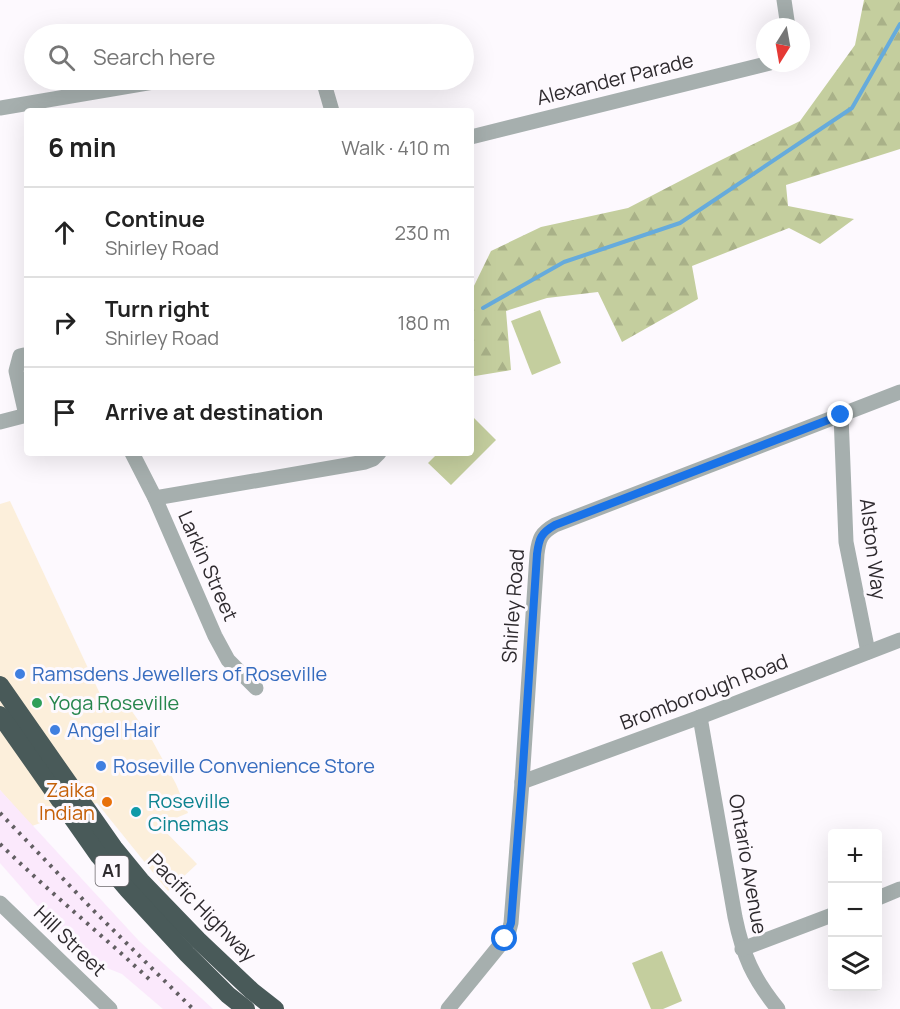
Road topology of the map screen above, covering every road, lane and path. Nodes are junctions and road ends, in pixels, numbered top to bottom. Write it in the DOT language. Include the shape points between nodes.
graph roads {
  1 [pos="784,0"];
  2 [pos="787,18"];
  3 [pos="756,66"];
  4 [pos="106,90"];
  5 [pos="326,90"];
  6 [pos="0,108"];
  7 [pos="331,108"];
  8 [pos="474,136"];
  9 [pos="24,355"];
  10 [pos="900,392"];
  11 [pos="24,403"];
  12 [pos="841,415"];
  13 [pos="24,416"];
  14 [pos="0,422"];
  15 [pos="134,456"];
  16 [pos="376,456"];
  17 [pos="155,498"];
  18 [pos="900,640"];
  19 [pos="868,652"];
  20 [pos="0,685"];
  21 [pos="256,688"];
  22 [pos="0,715"];
  23 [pos="700,717"];
  24 [pos="522,782"];
  25 [pos="900,889"];
  26 [pos="882,896"];
  27 [pos="0,903"];
  28 [pos="828,917"];
  29 [pos="742,949"];
  30 [pos="110,1009"];
  31 [pos="246,1009"];
  32 [pos="275,1009"];
  33 [pos="448,1009"];
  34 [pos="778,1009"];
  1 -- 2 [label="street"];
  3 -- 8 [label="street, Alexander Parade"];
  4 -- 6 [label="street"];
  5 -- 7 [label="street"];
  9 -- 11 [label="street" via="20,356 16,371"];
  10 -- 12 [label="street, Shirley Road"];
  12 -- 19 [label="street, Alston Way" via="846,542"];
  12 -- 24 [label="street, Shirley Road" via="555,525 542,534 537,554"];
  13 -- 14 [label="street"];
  15 -- 17 [label="street, Larkin Street"];
  16 -- 17 [label="street" via="365,462"];
  17 -- 21 [label="street, Larkin Street" via="228,660"];
  18 -- 19 [label="street, Bromborough Road"];
  19 -- 23 [label="street, Bromborough Road"];
  20 -- 32 [label="highway, Pacific Highway / A1" via="141,881 198,940"];
  22 -- 31 [label="highway, Pacific Highway / A1" via="99,856 187,954"];
  23 -- 24 [label="street, Bromborough Road"];
  23 -- 29 [label="street, Ontario Avenue"];
  24 -- 33 [label="street, Shirley Road" via="509,931"];
  25 -- 26 [label="street"];
  27 -- 30 [label="street, Hill Street"];
  28 -- 29 [label="street"];
  29 -- 34 [label="street, Ontario Avenue" via="756,980"];
}
